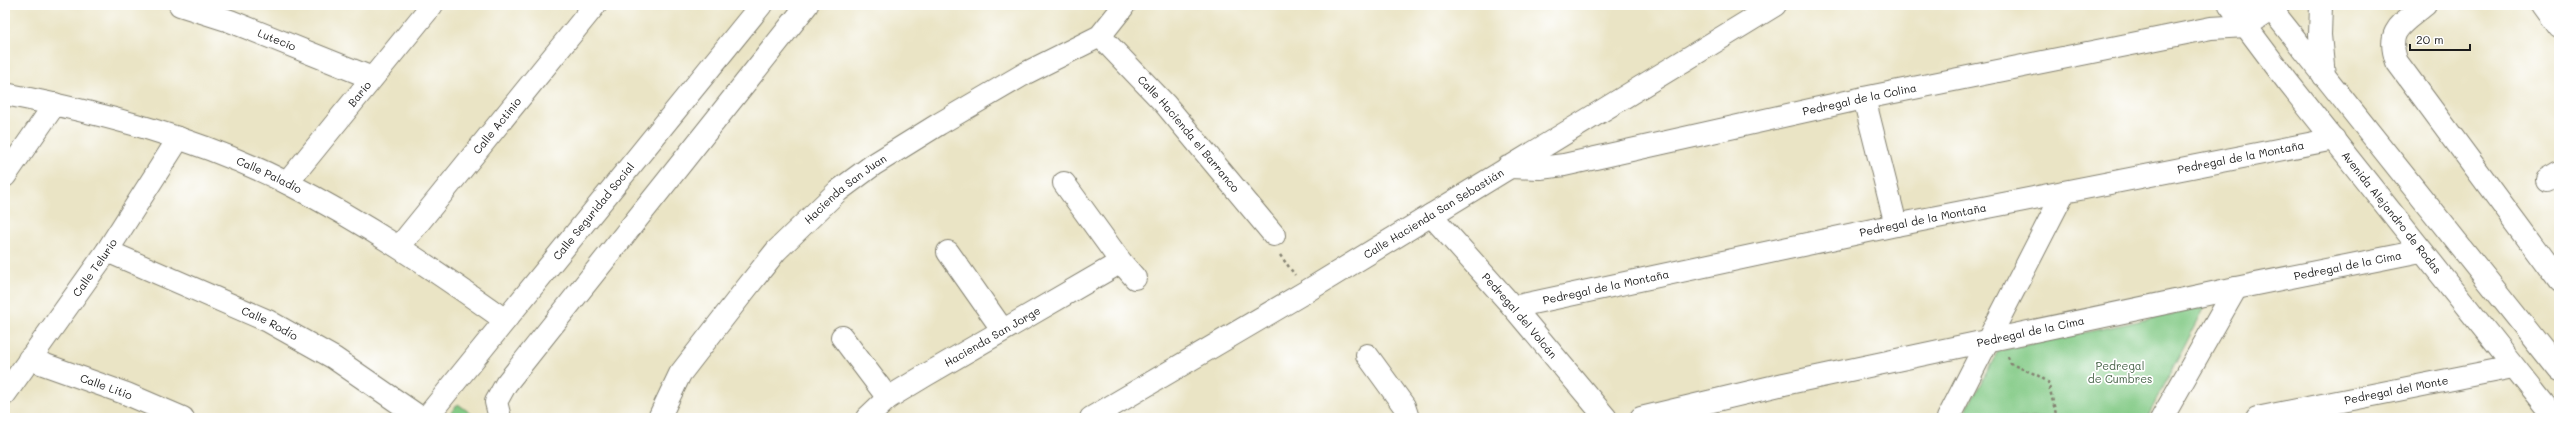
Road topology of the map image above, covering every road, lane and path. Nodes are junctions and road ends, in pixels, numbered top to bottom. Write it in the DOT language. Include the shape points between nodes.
graph roads {
  1 [pos="180,5"];
  2 [pos="432,5"];
  3 [pos="595,5"];
  4 [pos="761,5"];
  5 [pos="807,5"];
  6 [pos="1775,5"];
  7 [pos="2321,5"];
  8 [pos="2424,5"];
  9 [pos="2543,5"];
  10 [pos="2233,6"];
  11 [pos="1123,7"];
  12 [pos="2273,7"];
  13 [pos="2246,26"];
  14 [pos="2559,27"];
  15 [pos="2211,28"];
  16 [pos="1100,36"];
  17 [pos="2324,76"];
  18 [pos="372,78"];
  19 [pos="5,94"];
  20 [pos="1864,98"];
  21 [pos="55,104"];
  22 [pos="179,138"];
  23 [pos="2334,139"];
  24 [pos="1508,167"];
  25 [pos="5,176"];
  26 [pos="287,183"];
  27 [pos="1064,183"];
  28 [pos="2064,192"];
  29 [pos="1431,215"];
  30 [pos="1896,225"];
  31 [pos="1274,235"];
  32 [pos="399,247"];
  33 [pos="107,251"];
  34 [pos="2421,251"];
  35 [pos="948,252"];
  36 [pos="2559,281"];
  37 [pos="2236,288"];
  38 [pos="1307,292"];
  39 [pos="1513,307"];
  40 [pos="505,320"];
  41 [pos="1002,329"];
  42 [pos="842,338"];
  43 [pos="1990,341"];
  44 [pos="1367,355"];
  45 [pos="29,359"];
  46 [pos="2513,367"];
  47 [pos="2559,370"];
  48 [pos="5,394"];
  49 [pos="888,398"];
  50 [pos="498,415"];
  51 [pos="183,418"];
  52 [pos="421,418"];
  53 [pos="426,418"];
  54 [pos="659,418"];
  55 [pos="867,418"];
  56 [pos="1091,418"];
  57 [pos="1408,418"];
  58 [pos="1606,418"];
  59 [pos="1641,418"];
  60 [pos="1948,418"];
  61 [pos="2057,418"];
  62 [pos="2162,418"];
  63 [pos="2257,418"];
  64 [pos="2555,418"];
  1 -- 18 [label="street, Lutecio" via="230,21"];
  2 -- 18 [label="street, Bario"];
  3 -- 32 [label="street, Calle Actinio"];
  4 -- 40 [label="street, Calle Seguridad Social"];
  5 -- 50 [label="street" via="498,394"];
  6 -- 24 [label="street, Calle Hacienda San Sebastián"];
  7 -- 17 [label="street" via="2320,35"];
  8 -- 36 [label="street" via="2396,29 2391,43 2397,62"];
  9 -- 14 [label="street"];
  10 -- 13 [label="street, Avenida Alejandro de Rodas"];
  10 -- 15 [label="street"];
  11 -- 16 [label="street"];
  12 -- 13 [label="street"];
  12 -- 17 [label="street"];
  13 -- 15 [label="street, Pedregal de la Colina"];
  13 -- 23 [label="street, Avenida Alejandro de Rodas"];
  15 -- 20 [label="street, Pedregal de la Colina"];
  16 -- 31 [label="street, Calle Hacienda el Barranco" via="1165,104"];
  16 -- 54 [label="street, Hacienda San Juan" via="1026,73 939,124 873,165 838,191 776,252 745,290 680,374"];
  17 -- 47 [label="street"];
  18 -- 26 [label="street, Bario"];
  19 -- 21 [label="street, Calle Paladio"];
  20 -- 24 [label="street, Pedregal de la Colina" via="1564,166"];
  20 -- 30 [label="street"];
  21 -- 22 [label="street, Calle Paladio" via="112,117"];
  21 -- 25 [label="street"];
  22 -- 26 [label="street, Calle Paladio"];
  22 -- 33 [label="street, Calle Telurio"];
  23 -- 28 [label="street, Pedregal de la Montaña"];
  23 -- 34 [label="street, Avenida Alejandro de Rodas"];
  24 -- 29 [label="street, Calle Hacienda San Sebastián"];
  26 -- 32 [label="street, Calle Paladio"];
  27 -- 41 [label="street, Hacienda San Jorge" via="1128,270"];
  28 -- 30 [label="street, Pedregal de la Montaña"];
  28 -- 43 [label="street"];
  29 -- 38 [label="street, Calle Hacienda San Sebastián"];
  29 -- 39 [label="street, Pedregal del Volcán"];
  30 -- 39 [label="street, Pedregal de la Montaña"];
  31 -- 38 [label="path" via="1274,246"];
  32 -- 40 [label="street, Calle Paladio"];
  33 -- 45 [label="street, Calle Telurio"];
  33 -- 52 [label="street, Calle Rodío" via="268,321 334,358"];
  34 -- 37 [label="street, Pedregal de la Cima"];
  34 -- 46 [label="street, Avenida Alejandro de Rodas"];
  35 -- 41 [label="street"];
  37 -- 43 [label="street, Pedregal de la Cima"];
  37 -- 62 [label="street"];
  38 -- 56 [label="street, Calle Hacienda San Sebastián"];
  39 -- 58 [label="street, Pedregal del Volcán"];
  40 -- 53 [label="street, Calle Seguridad Social"];
  41 -- 49 [label="street, Hacienda San Jorge"];
  42 -- 49 [label="street"];
  43 -- 59 [label="street, Pedregal de la Cima" via="1784,384"];
  43 -- 60 [label="street"];
  43 -- 61 [label="path" via="2006,352 2011,364 2037,374 2048,382"];
  44 -- 57 [label="street" via="1404,406"];
  45 -- 48 [label="street, Calle Telurio"];
  45 -- 51 [label="street, Calle Litio" via="127,394"];
  46 -- 63 [label="street, Pedregal del Monte"];
  46 -- 64 [label="street, Avenida Alejandro de Rodas"];
  49 -- 55 [label="street, Hacienda San Jorge"];
}
